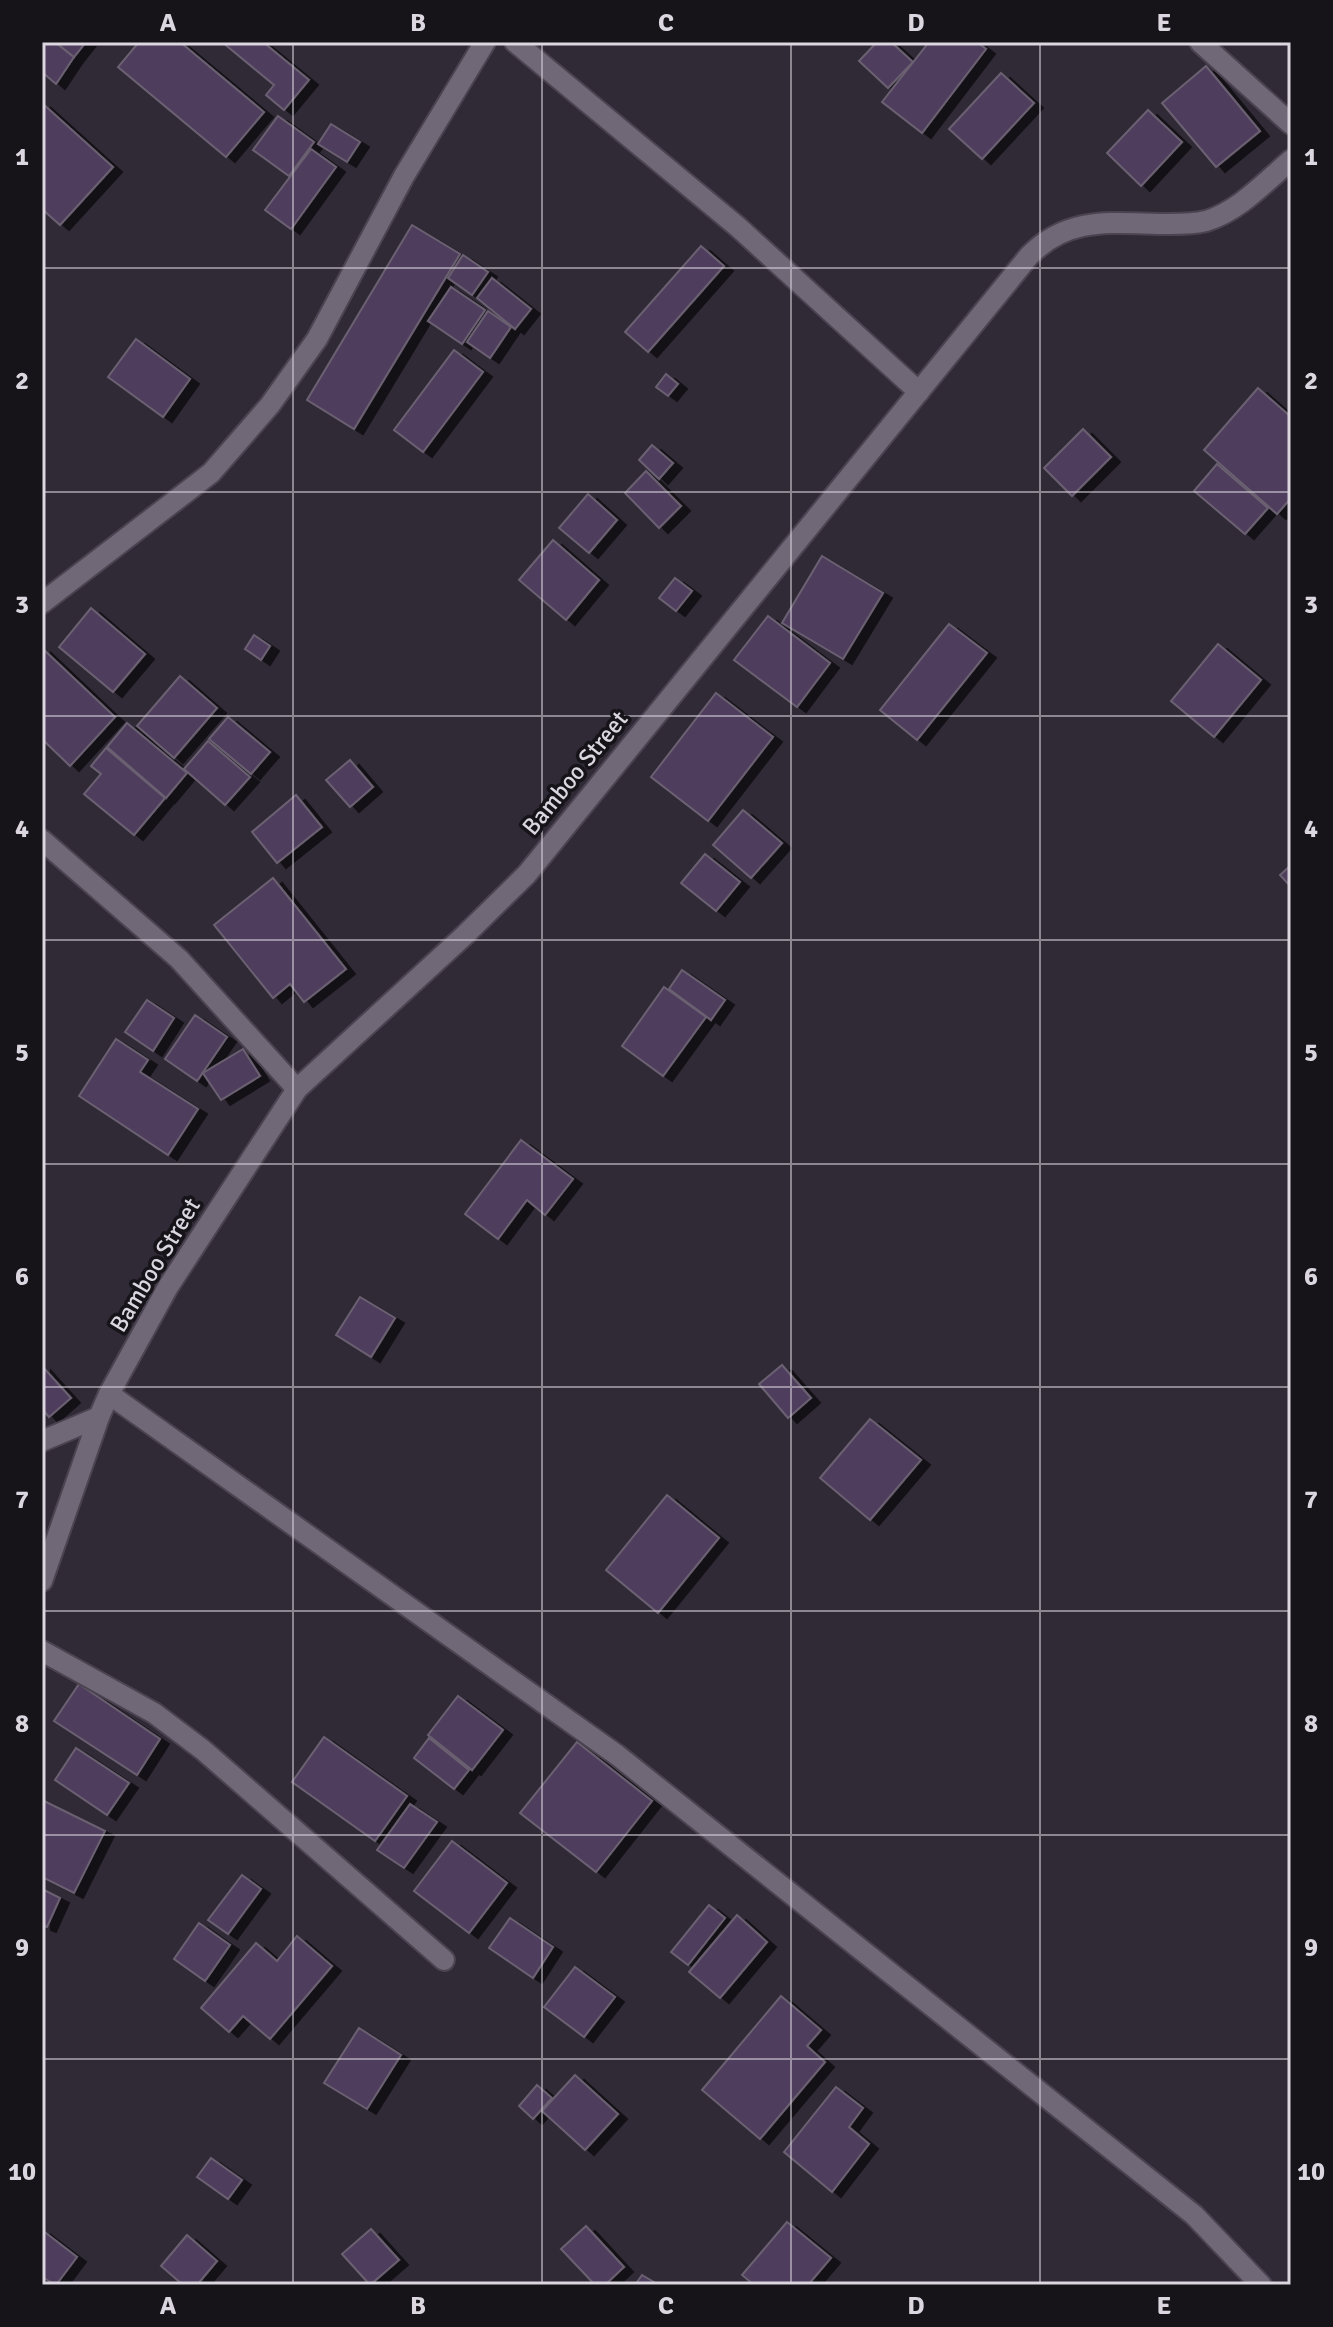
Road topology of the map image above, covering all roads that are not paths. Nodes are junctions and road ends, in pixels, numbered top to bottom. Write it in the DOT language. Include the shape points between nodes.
graph roads {
  1 [pos="485,42"];
  2 [pos="515,42"];
  3 [pos="1200,42"];
  4 [pos="1291,124"];
  5 [pos="1291,160"];
  6 [pos="919,392"];
  7 [pos="42,603"];
  8 [pos="42,840"];
  9 [pos="297,1089"];
  10 [pos="109,1394"];
  11 [pos="99,1417"];
  12 [pos="42,1441"];
  13 [pos="42,1581"];
  14 [pos="42,1651"];
  15 [pos="444,1960"];
  16 [pos="1261,2285"];
  1 -- 7 [label="street" via="404,176 317,339 270,405 211,473"];
  2 -- 6 [label="street" via="738,227"];
  3 -- 4 [label="street"];
  5 -- 6 [label="street, Bamboo Street" via="1232,210 1202,222 1078,226 1051,237 1029,256"];
  6 -- 9 [label="street, Bamboo Street" via="527,874"];
  8 -- 9 [label="street" via="179,959"];
  9 -- 10 [label="street, Bamboo Street" via="168,1287"];
  10 -- 11 [label="street, Bamboo Street"];
  10 -- 16 [label="street" via="617,1755 1194,2215"];
  11 -- 12 [label="street"];
  11 -- 13 [label="street, Bamboo Street"];
  14 -- 15 [label="street" via="154,1713 203,1750"];
}
